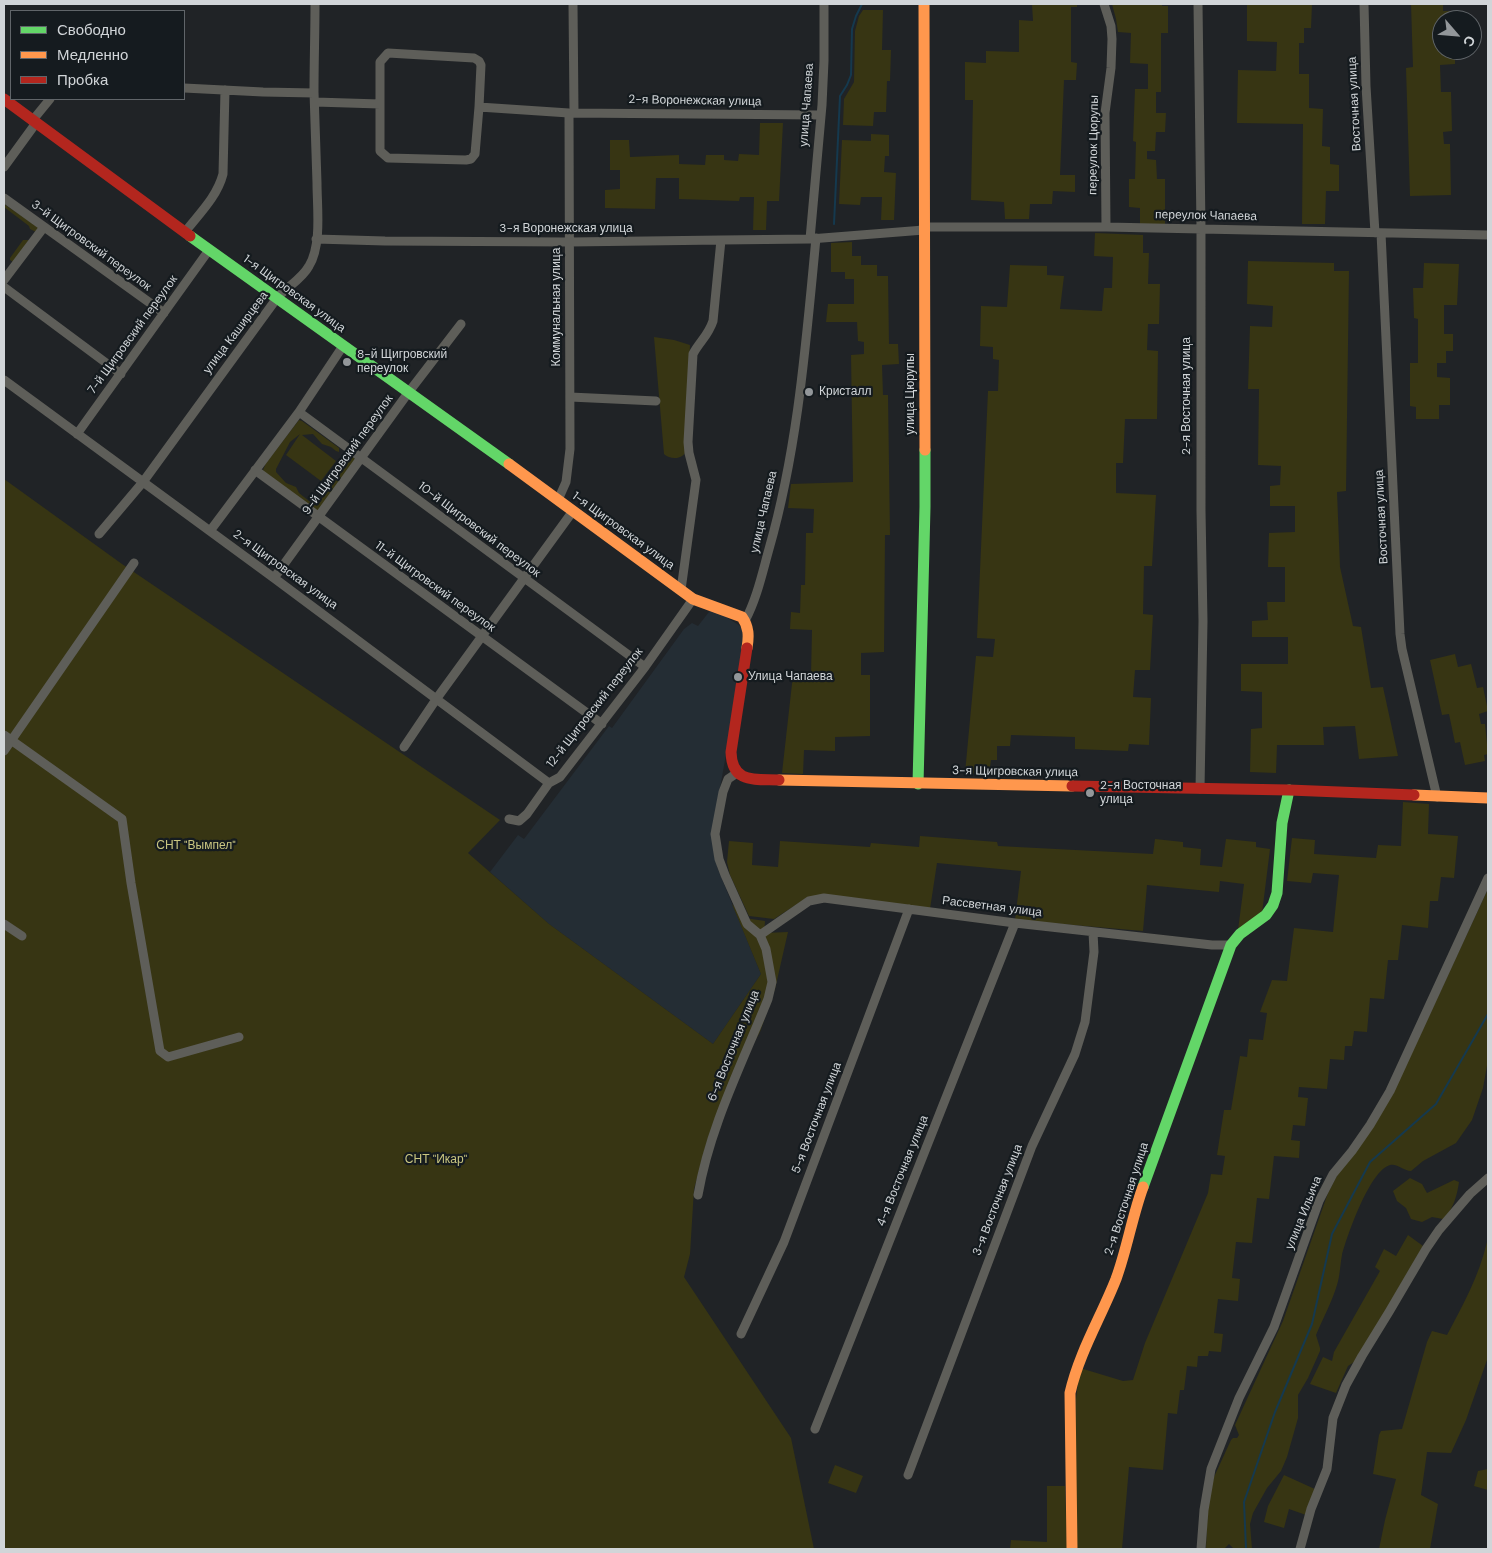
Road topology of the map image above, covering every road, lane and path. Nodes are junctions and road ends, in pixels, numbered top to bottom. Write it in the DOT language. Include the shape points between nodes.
graph roads {
  1 [pos="315,4"];
  2 [pos="573,4"];
  3 [pos="824,4"];
  4 [pos="924,4"];
  5 [pos="1104,4"];
  6 [pos="1198,4"];
  7 [pos="1364,4"];
  8 [pos="185,88"];
  9 [pos="225,90"];
  10 [pos="315,97"];
  11 [pos="4,99"];
  12 [pos="49,100"];
  13 [pos="380,104"];
  14 [pos="479,107"];
  15 [pos="571,112"];
  16 [pos="821,115"];
  17 [pos="34,122"];
  18 [pos="4,167"];
  19 [pos="4,198"];
  20 [pos="44,227"];
  21 [pos="1106,227"];
  22 [pos="1201,228"];
  23 [pos="924,229"];
  24 [pos="185,232"];
  25 [pos="1378,233"];
  26 [pos="1488,235"];
  27 [pos="813,238"];
  28 [pos="316,239"];
  29 [pos="721,240"];
  30 [pos="570,242"];
  31 [pos="209,250"];
  32 [pos="4,280"];
  33 [pos="4,287"];
  34 [pos="277,298"];
  35 [pos="164,313"];
  36 [pos="461,324"];
  37 [pos="343,346"];
  38 [pos="121,374"];
  39 [pos="4,380"];
  40 [pos="408,393"];
  41 [pos="570,397"];
  42 [pos="656,401"];
  43 [pos="299,412"];
  44 [pos="77,434"];
  45 [pos="362,458"];
  46 [pos="255,470"];
  47 [pos="143,482"];
  48 [pos="558,500"];
  49 [pos="573,511"];
  50 [pos="319,517"];
  51 [pos="210,531"];
  52 [pos="100,534"];
  53 [pos="134,563"];
  54 [pos="274,578"];
  55 [pos="524,578"];
  56 [pos="681,590"];
  57 [pos="693,599"];
  58 [pos="746,621"];
  59 [pos="482,637"];
  60 [pos="644,667"];
  61 [pos="437,698"];
  62 [pos="602,724"];
  63 [pos="7,738"];
  64 [pos="404,747"];
  65 [pos="4,751"];
  66 [pos="737,773"];
  67 [pos="549,783"];
  68 [pos="918,784"];
  69 [pos="1200,789"];
  70 [pos="1288,790"];
  71 [pos="1437,797"];
  72 [pos="1488,798"];
  73 [pos="509,819"];
  74 [pos="1488,878"];
  75 [pos="909,909"];
  76 [pos="1015,923"];
  77 [pos="4,924"];
  78 [pos="1094,932"];
  79 [pos="760,934"];
  80 [pos="22,936"];
  81 [pos="1231,945"];
  82 [pos="239,1037"];
  83 [pos="1488,1178"];
  84 [pos="698,1195"];
  85 [pos="741,1334"];
  86 [pos="815,1429"];
  87 [pos="908,1475"];
  88 [pos="1072,1549"];
  89 [pos="1201,1549"];
  90 [pos="1300,1549"];
  1 -- 10 [label="street, улица Каширцева"];
  2 -- 15 [label="street, Коммунальная улица"];
  3 -- 16 [label="street, улица Чапаева"];
  4 -- 23 [label="street, улица Цюрупы"];
  5 -- 21 [label="street, переулок Цюрупы" via="1112,39 1105,113"];
  6 -- 22 [label="street, 2-я Восточная улица"];
  7 -- 25 [label="street, Восточная улица" via="1366,86"];
  8 -- 9 [label="street"];
  9 -- 10 [label="street"];
  9 -- 24 [label="street" via="223,174 215,194"];
  10 -- 13 [label="street"];
  10 -- 28 [label="street, улица Каширцева"];
  11 -- 17 [label="street, 1-я Щигровская улица"];
  12 -- 17 [label="street"];
  13 -- 14 [label="street" via="380,62 388,53 474,58 481,65"];
  13 -- 14 [label="street" via="380,151 388,158 471,159 475,154"];
  14 -- 15 [label="street, 2-я Воронежская улица"];
  15 -- 16 [label="street, 2-я Воронежская улица"];
  15 -- 30 [label="street, Коммунальная улица"];
  16 -- 27 [label="street, улица Чапаева"];
  17 -- 18 [label="street"];
  17 -- 24 [label="street, 1-я Щигровская улица"];
  19 -- 20 [label="street, 3-й Щигровский переулок"];
  20 -- 32 [label="street"];
  20 -- 35 [label="street, 3-й Щигровский переулок"];
  21 -- 22 [label="street, переулок Чапаева"];
  21 -- 23 [label="street, переулок Чапаева"];
  22 -- 25 [label="street, переулок Чапаева"];
  22 -- 69 [label="street, 2-я Восточная улица" via="1203,620"];
  23 -- 27 [label="street, переулок Чапаева"];
  23 -- 68 [label="street, улица Цюрупы" via="925,507"];
  24 -- 31 [label="street, 1-я Щигровская улица"];
  25 -- 26 [label="street, переулок Чапаева"];
  25 -- 71 [label="street, Восточная улица" via="1400,634"];
  27 -- 29 [label="street, 3-я Воронежская улица"];
  27 -- 58 [label="street, улица Чапаева" via="795,429 780,511 754,605"];
  28 -- 30 [label="street, 3-я Воронежская улица"];
  28 -- 34 [label="street, улица Каширцева" via="310,266"];
  29 -- 30 [label="street, 3-я Воронежская улица"];
  29 -- 56 [label="street" via="713,321 694,354 688,442 696,480"];
  30 -- 41 [label="street, Коммунальная улица"];
  31 -- 34 [label="street, 1-я Щигровская улица"];
  31 -- 35 [label="street, 7-й Щигровский переулок"];
  33 -- 38 [label="street"];
  34 -- 37 [label="street, 1-я Щигровская улица"];
  34 -- 47 [label="street, улица Каширцева"];
  35 -- 38 [label="street, 7-й Щигровский переулок"];
  36 -- 40 [label="street, 9-й Щигровский переулок"];
  37 -- 40 [label="street, 1-я Щигровская улица"];
  37 -- 43 [label="street"];
  38 -- 44 [label="street, 7-й Щигровский переулок"];
  39 -- 44 [label="street, 2-я Щигровская улица"];
  40 -- 45 [label="street, 9-й Щигровский переулок"];
  40 -- 48 [label="street, 1-я Щигровская улица"];
  41 -- 42 [label="street"];
  41 -- 48 [label="street, Коммунальная улица" via="568,470"];
  43 -- 45 [label="street, 10-й Щигровский переулок"];
  43 -- 46 [label="street"];
  44 -- 47 [label="street, 2-я Щигровская улица"];
  45 -- 50 [label="street, 9-й Щигровский переулок"];
  45 -- 55 [label="street, 10-й Щигровский переулок"];
  46 -- 50 [label="street, 11-й Щигровский переулок"];
  46 -- 51 [label="street"];
  47 -- 51 [label="street, 2-я Щигровская улица"];
  47 -- 52 [label="street, улица Каширцева"];
  48 -- 49 [label="street, 1-я Щигровская улица"];
  49 -- 55 [label="street"];
  49 -- 56 [label="street, 1-я Щигровская улица"];
  50 -- 54 [label="street, 9-й Щигровский переулок"];
  50 -- 59 [label="street, 11-й Щигровский переулок"];
  51 -- 54 [label="street, 2-я Щигровская улица"];
  53 -- 63 [label="street"];
  54 -- 61 [label="street, 2-я Щигровская улица"];
  55 -- 59 [label="street"];
  55 -- 60 [label="street, 10-й Щигровский переулок"];
  56 -- 57 [label="street, 1-я Щигровская улица"];
  57 -- 58 [label="street, 1-я Щигровская улица"];
  57 -- 60 [label="street, 12-й Щигровский переулок"];
  58 -- 66 [label="street, улица Чапаева" via="749,636 731,752 732,765"];
  59 -- 61 [label="street"];
  59 -- 62 [label="street, 11-й Щигровский переулок"];
  60 -- 62 [label="street, 12-й Щигровский переулок"];
  61 -- 64 [label="street"];
  61 -- 67 [label="street, 2-я Щигровская улица"];
  62 -- 67 [label="street, 12-й Щигровский переулок" via="560,777"];
  63 -- 65 [label="street"];
  63 -- 82 [label="street" via="122,818 160,1051 168,1057"];
  66 -- 68 [label="street, 3-я Щигровская улица" via="750,779"];
  66 -- 79 [label="street, 6-я Восточная улица" via="728,779 723,792 715,834 719,859 747,924"];
  67 -- 73 [label="street, 12-й Щигровский переулок" via="527,814 519,821"];
  68 -- 69 [label="street, 3-я Щигровская улица"];
  69 -- 70 [label="street, 3-я Щигровская улица"];
  70 -- 71 [label="street, 3-я Щигровская улица"];
  70 -- 81 [label="street, 2-я Восточная улица" via="1273,905"];
  71 -- 72 [label="street, 3-я Щигровская улица"];
  74 -- 89 [label="street, улица Ильича" via="1390,1091 1370,1125 1333,1174 1320,1201 1274,1328 1239,1398 1211,1469"];
  75 -- 76 [label="street, Рассветная улица"];
  75 -- 79 [label="street, Рассветная улица" via="824,898 809,901"];
  75 -- 85 [label="street, 5-я Восточная улица" via="784,1242"];
  76 -- 78 [label="street, Рассветная улица"];
  76 -- 86 [label="street, 4-я Восточная улица"];
  77 -- 80 [label="street"];
  78 -- 81 [label="street, Рассветная улица"];
  78 -- 87 [label="street, 3-я Восточная улица" via="1085,1022 1075,1054 1032,1146"];
  79 -- 84 [label="street, 6-я Восточная улица" via="772,982 768,999 722,1109"];
  81 -- 88 [label="street, 2-я Восточная улица" via="1137,1203 1116,1278 1073,1380 1070,1392"];
  83 -- 90 [label="street" via="1470,1194 1429,1244 1346,1385 1332,1418 1327,1469"];
}
